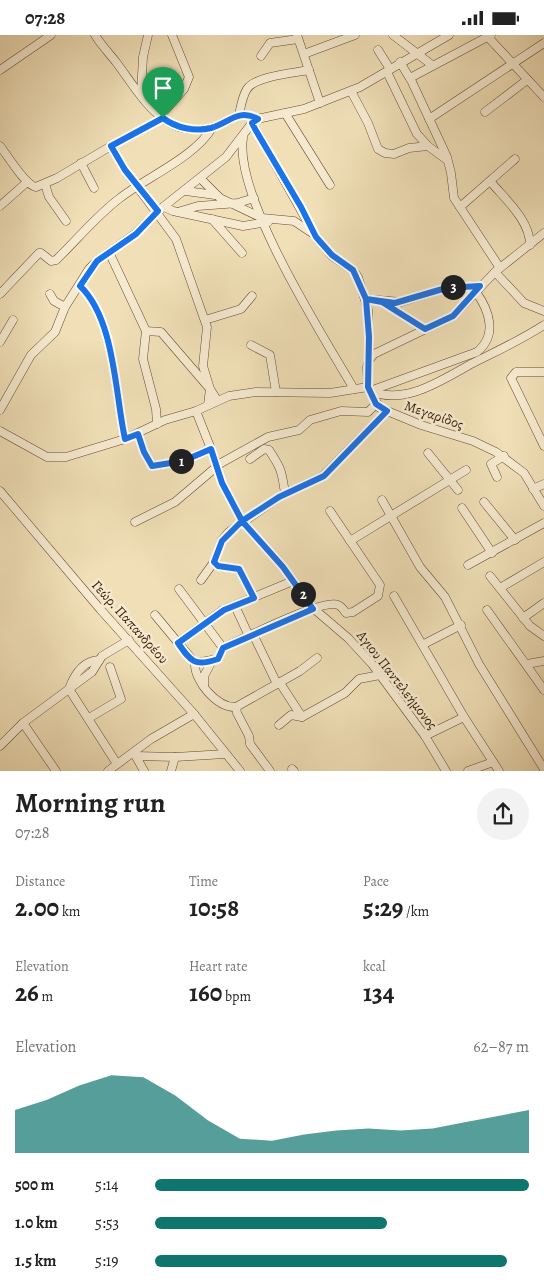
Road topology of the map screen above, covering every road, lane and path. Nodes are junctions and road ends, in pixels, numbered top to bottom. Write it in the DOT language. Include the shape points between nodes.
graph roads {
  1 [pos="51,35"];
  2 [pos="95,35"];
  3 [pos="148,35"];
  4 [pos="172,35"];
  5 [pos="356,35"];
  6 [pos="393,35"];
  7 [pos="449,35"];
  8 [pos="488,36"];
  9 [pos="298,37"];
  10 [pos="544,43"];
  11 [pos="378,50"];
  12 [pos="304,53"];
  13 [pos="417,53"];
  14 [pos="261,56"];
  15 [pos="400,62"];
  16 [pos="510,63"];
  17 [pos="432,65"];
  18 [pos="0,70"];
  19 [pos="309,70"];
  20 [pos="389,71"];
  21 [pos="410,78"];
  22 [pos="527,80"];
  23 [pos="544,83"];
  24 [pos="536,89"];
  25 [pos="350,91"];
  26 [pos="141,94"];
  27 [pos="544,97"];
  28 [pos="320,103"];
  29 [pos="484,112"];
  30 [pos="285,113"];
  31 [pos="239,115"];
  32 [pos="162,117"];
  33 [pos="429,119"];
  34 [pos="255,121"];
  35 [pos="212,128"];
  36 [pos="243,136"];
  37 [pos="0,146"];
  38 [pos="111,146"];
  39 [pos="428,146"];
  40 [pos="4,157"];
  41 [pos="515,159"];
  42 [pos="448,161"];
  43 [pos="80,163"];
  44 [pos="201,179"];
  45 [pos="490,181"];
  46 [pos="26,183"];
  47 [pos="45,184"];
  48 [pos="137,185"];
  49 [pos="330,185"];
  50 [pos="94,188"];
  51 [pos="186,191"];
  52 [pos="217,195"];
  53 [pos="254,198"];
  54 [pos="228,202"];
  55 [pos="0,206"];
  56 [pos="460,207"];
  57 [pos="161,209"];
  58 [pos="178,211"];
  59 [pos="211,219"];
  60 [pos="262,220"];
  61 [pos="66,221"];
  62 [pos="544,233"];
  63 [pos="316,237"];
  64 [pos="530,245"];
  65 [pos="109,252"];
  66 [pos="242,253"];
  67 [pos="498,270"];
  68 [pos="80,286"];
  69 [pos="478,289"];
  70 [pos="0,294"];
  71 [pos="50,294"];
  72 [pos="252,296"];
  73 [pos="366,299"];
  74 [pos="382,302"];
  75 [pos="65,307"];
  76 [pos="544,311"];
  77 [pos="13,320"];
  78 [pos="205,320"];
  79 [pos="544,325"];
  80 [pos="425,329"];
  81 [pos="146,331"];
  82 [pos="0,341"];
  83 [pos="251,345"];
  84 [pos="369,360"];
  85 [pos="544,372"];
  86 [pos="210,389"];
  87 [pos="354,389"];
  88 [pos="369,389"];
  89 [pos="276,391"];
  90 [pos="217,400"];
  91 [pos="376,404"];
  92 [pos="208,405"];
  93 [pos="0,410"];
  94 [pos="196,411"];
  95 [pos="387,411"];
  96 [pos="157,424"];
  97 [pos="0,431"];
  98 [pos="138,434"];
  99 [pos="125,439"];
  100 [pos="544,446"];
  101 [pos="211,449"];
  102 [pos="428,453"];
  103 [pos="504,456"];
  104 [pos="250,459"];
  105 [pos="217,467"];
  106 [pos="466,470"];
  107 [pos="497,477"];
  108 [pos="450,481"];
  109 [pos="544,484"];
  110 [pos="533,489"];
  111 [pos="458,490"];
  112 [pos="0,491"];
  113 [pos="285,494"];
  114 [pos="382,500"];
  115 [pos="484,502"];
  116 [pos="544,506"];
  117 [pos="462,509"];
  118 [pos="330,511"];
  119 [pos="392,515"];
  120 [pos="242,521"];
  121 [pos="136,522"];
  122 [pos="544,523"];
  123 [pos="350,541"];
  124 [pos="515,541"];
  125 [pos="492,553"];
  126 [pos="214,562"];
  127 [pos="544,562"];
  128 [pos="468,565"];
  129 [pos="490,576"];
  130 [pos="201,580"];
  131 [pos="293,581"];
  132 [pos="500,588"];
  133 [pos="179,589"];
  134 [pos="394,596"];
  135 [pos="254,598"];
  136 [pos="544,603"];
  137 [pos="235,606"];
  138 [pos="313,609"];
  139 [pos="488,610"];
  140 [pos="155,615"];
  141 [pos="523,618"];
  142 [pos="206,623"];
  143 [pos="461,625"];
  144 [pos="251,635"];
  145 [pos="544,635"];
  146 [pos="129,640"];
  147 [pos="178,643"];
  148 [pos="424,645"];
  149 [pos="223,648"];
  150 [pos="317,658"];
  151 [pos="212,661"];
  152 [pos="544,661"];
  153 [pos="195,663"];
  154 [pos="527,664"];
  155 [pos="110,667"];
  156 [pos="380,675"];
  157 [pos="278,683"];
  158 [pos="204,687"];
  159 [pos="69,689"];
  160 [pos="544,690"];
  161 [pos="236,707"];
  162 [pos="194,714"];
  163 [pos="302,717"];
  164 [pos="464,717"];
  165 [pos="88,718"];
  166 [pos="23,723"];
  167 [pos="279,725"];
  168 [pos="425,736"];
  169 [pos="0,746"];
  170 [pos="135,753"];
  171 [pos="225,754"];
  172 [pos="175,757"];
  173 [pos="493,762"];
  174 [pos="118,764"];
  175 [pos="484,769"];
  176 [pos="544,769"];
  177 [pos="56,771"];
  178 [pos="108,771"];
  179 [pos="144,771"];
  180 [pos="171,771"];
  181 [pos="240,771"];
  182 [pos="270,771"];
  183 [pos="446,771"];
  184 [pos="468,771"];
  185 [pos="499,771"];
  1 -- 18 [label="street"];
  2 -- 26 [label="street"];
  3 -- 26 [label="street"];
  4 -- 32 [label="street" via="188,77 184,89"];
  5 -- 12 [label="street"];
  6 -- 13 [label="street"];
  7 -- 13 [label="street"];
  8 -- 16 [label="street"];
  8 -- 17 [label="street"];
  9 -- 12 [label="street"];
  9 -- 14 [label="street" via="270,43"];
  10 -- 16 [label="street"];
  11 -- 20 [label="street"];
  12 -- 19 [label="street"];
  13 -- 15 [label="street"];
  13 -- 17 [label="street"];
  15 -- 20 [label="street"];
  15 -- 21 [label="street"];
  16 -- 22 [label="street"];
  16 -- 33 [label="street"];
  17 -- 21 [label="street"];
  19 -- 28 [label="street"];
  19 -- 31 [label="street" via="251,84"];
  20 -- 25 [label="street"];
  20 -- 39 [label="street" via="412,126"];
  21 -- 33 [label="street"];
  22 -- 24 [label="street"];
  22 -- 29 [label="street"];
  23 -- 24 [label="street"];
  24 -- 27 [label="street"];
  25 -- 28 [label="street"];
  25 -- 39 [label="street" via="381,151 394,154"];
  26 -- 32 [label="street"];
  28 -- 30 [label="street"];
  30 -- 34 [label="street"];
  30 -- 49 [label="street"];
  31 -- 34 [label="street" via="250,115"];
  31 -- 35 [label="street"];
  32 -- 35 [label="street" via="179,128"];
  32 -- 38 [label="street"];
  33 -- 42 [label="street"];
  34 -- 36 [label="street"];
  34 -- 63 [label="street"];
  35 -- 48 [label="street" via="188,152"];
  36 -- 44 [label="street" via="226,157"];
  36 -- 53 [label="street" via="243,161"];
  37 -- 40 [label="street"];
  38 -- 43 [label="street"];
  38 -- 48 [label="street"];
  39 -- 42 [label="street"];
  40 -- 46 [label="street"];
  41 -- 45 [label="street"];
  42 -- 56 [label="street" via="454,198"];
  43 -- 47 [label="street"];
  43 -- 50 [label="street"];
  44 -- 51 [label="street"];
  44 -- 52 [label="street"];
  45 -- 56 [label="street"];
  45 -- 64 [label="street" via="524,222"];
  46 -- 47 [label="street" via="36,187"];
  46 -- 55 [label="street"];
  47 -- 61 [label="street" via="49,197"];
  48 -- 57 [label="street"];
  48 -- 70 [label="street" via="111,205 56,260 51,261 39,253"];
  51 -- 52 [label="street"];
  51 -- 57 [label="street"];
  52 -- 54 [label="street"];
  53 -- 54 [label="street" via="238,203"];
  53 -- 60 [label="street"];
  54 -- 58 [label="street"];
  54 -- 60 [label="street"];
  56 -- 67 [label="street"];
  57 -- 58 [label="street"];
  57 -- 65 [label="street" via="136,234"];
  57 -- 78 [label="street" via="176,239"];
  58 -- 59 [label="street"];
  59 -- 60 [label="street" via="243,226"];
  59 -- 66 [label="street"];
  60 -- 63 [label="street" via="294,221"];
  60 -- 87 [label="street"];
  62 -- 64 [label="street"];
  63 -- 73 [label="street" via="332,255 353,270"];
  64 -- 67 [label="street"];
  65 -- 68 [label="street" via="90,269"];
  65 -- 81 [label="street"];
  67 -- 69 [label="street"];
  67 -- 76 [label="street" via="524,303"];
  68 -- 75 [label="street"];
  68 -- 99 [label="street" via="95,307 105,335"];
  69 -- 74 [label="street" via="446,288 401,302"];
  69 -- 80 [label="street" via="453,316"];
  69 -- 88 [label="street" via="490,322 483,347 477,352"];
  71 -- 75 [label="street" via="54,301"];
  72 -- 78 [label="street" via="241,309"];
  73 -- 74 [label="street"];
  73 -- 84 [label="street"];
  74 -- 80 [label="street"];
  75 -- 93 [label="street" via="54,332 27,360"];
  77 -- 82 [label="street"];
  78 -- 86 [label="street" via="207,333 203,366"];
  79 -- 88 [label="street" via="434,386 388,396"];
  80 -- 84 [label="street" via="380,350"];
  81 -- 86 [label="street" via="157,331 166,336"];
  81 -- 96 [label="street" via="143,359"];
  83 -- 89 [label="street" via="270,355"];
  84 -- 88 [label="street"];
  85 -- 100 [label="street" via="516,372 511,378"];
  86 -- 90 [label="street"];
  86 -- 92 [label="street"];
  87 -- 88 [label="street"];
  87 -- 89 [label="street" via="330,393"];
  88 -- 91 [label="street"];
  89 -- 90 [label="street" via="242,393"];
  90 -- 92 [label="street"];
  91 -- 95 [label="street, Μεγαρίδος"];
  91 -- 105 [label="street" via="368,412 341,411 310,420 299,430 268,437"];
  92 -- 94 [label="street"];
  94 -- 96 [label="street"];
  94 -- 101 [label="street, Αγιου Παντελεήμονος"];
  95 -- 103 [label="street, Μεγαρίδος" via="473,441"];
  95 -- 113 [label="street" via="324,476"];
  96 -- 98 [label="street"];
  97 -- 99 [label="street" via="38,454 54,458 80,454"];
  98 -- 99 [label="street"];
  98 -- 101 [label="street" via="152,466 183,461"];
  101 -- 105 [label="street, Αγιου Παντελεήμονος"];
  102 -- 108 [label="street"];
  103 -- 107 [label="street" via="491,463"];
  103 -- 110 [label="street, Μεγαρίδος" via="524,473"];
  104 -- 113 [label="street" via="264,449 269,450 282,469"];
  105 -- 120 [label="street, Αγιου Παντελεήμονος"];
  105 -- 121 [label="street" via="175,502"];
  106 -- 108 [label="street"];
  108 -- 111 [label="street"];
  108 -- 119 [label="street"];
  109 -- 110 [label="street"];
  110 -- 116 [label="street, Μεγαρίδος"];
  112 -- 146 [label="street, Γεώρ. Παπανδρέου"];
  113 -- 120 [label="street"];
  114 -- 119 [label="street"];
  115 -- 124 [label="street"];
  117 -- 125 [label="street"];
  118 -- 123 [label="street"];
  119 -- 123 [label="street"];
  119 -- 143 [label="street" via="420,567 445,597"];
  120 -- 126 [label="street" via="222,541"];
  120 -- 131 [label="street, Αγιου Παντελεήμονος"];
  122 -- 124 [label="street"];
  123 -- 138 [label="street" via="380,585 378,596 349,613 338,605"];
  124 -- 125 [label="street"];
  125 -- 128 [label="street"];
  126 -- 130 [label="street"];
  126 -- 135 [label="street" via="218,566 239,569"];
  127 -- 132 [label="street"];
  129 -- 132 [label="street"];
  131 -- 135 [label="street"];
  131 -- 138 [label="street, Αγιου Παντελεήμονος"];
  132 -- 141 [label="street"];
  133 -- 142 [label="street"];
  134 -- 148 [label="street"];
  135 -- 137 [label="street"];
  136 -- 141 [label="street"];
  137 -- 142 [label="street"];
  137 -- 144 [label="street"];
  138 -- 144 [label="street"];
  138 -- 156 [label="street, Αγιου Παντελεήμονος" via="348,637"];
  139 -- 154 [label="street"];
  140 -- 147 [label="street"];
  141 -- 145 [label="street"];
  142 -- 147 [label="street"];
  142 -- 149 [label="street"];
  143 -- 148 [label="street"];
  143 -- 176 [label="street" via="479,664"];
  144 -- 149 [label="street"];
  144 -- 157 [label="street"];
  146 -- 159 [label="street" via="105,654 92,672"];
  146 -- 162 [label="street, Γεώρ. Παπανδρέου"];
  147 -- 153 [label="street"];
  148 -- 164 [label="street"];
  149 -- 151 [label="street" via="220,656"];
  150 -- 157 [label="street"];
  151 -- 153 [label="street"];
  151 -- 158 [label="street" via="204,676"];
  152 -- 154 [label="street"];
  153 -- 158 [label="street" via="196,675"];
  154 -- 160 [label="street"];
  155 -- 165 [label="street" via="121,699"];
  156 -- 163 [label="street" via="359,679 345,693"];
  156 -- 168 [label="street, Αγιου Παντελεήμονος"];
  157 -- 161 [label="street"];
  157 -- 163 [label="street"];
  158 -- 161 [label="street" via="224,705"];
  159 -- 165 [label="street"];
  159 -- 166 [label="street"];
  161 -- 182 [label="street" via="250,744"];
  162 -- 170 [label="street"];
  162 -- 171 [label="street, Γεώρ. Παπανδρέου"];
  163 -- 167 [label="street" via="291,715"];
  164 -- 168 [label="street"];
  164 -- 173 [label="street"];
  165 -- 174 [label="street"];
  166 -- 169 [label="street"];
  166 -- 177 [label="street"];
  168 -- 183 [label="street, Αγιου Παντελεήμονος"];
  170 -- 172 [label="street"];
  170 -- 174 [label="street"];
  170 -- 179 [label="street"];
  171 -- 172 [label="street"];
  171 -- 181 [label="street, Γεώρ. Παπανδρέου"];
  172 -- 180 [label="street"];
  173 -- 175 [label="street"];
  173 -- 185 [label="street"];
  174 -- 178 [label="street"];
  175 -- 184 [label="street"];
}
